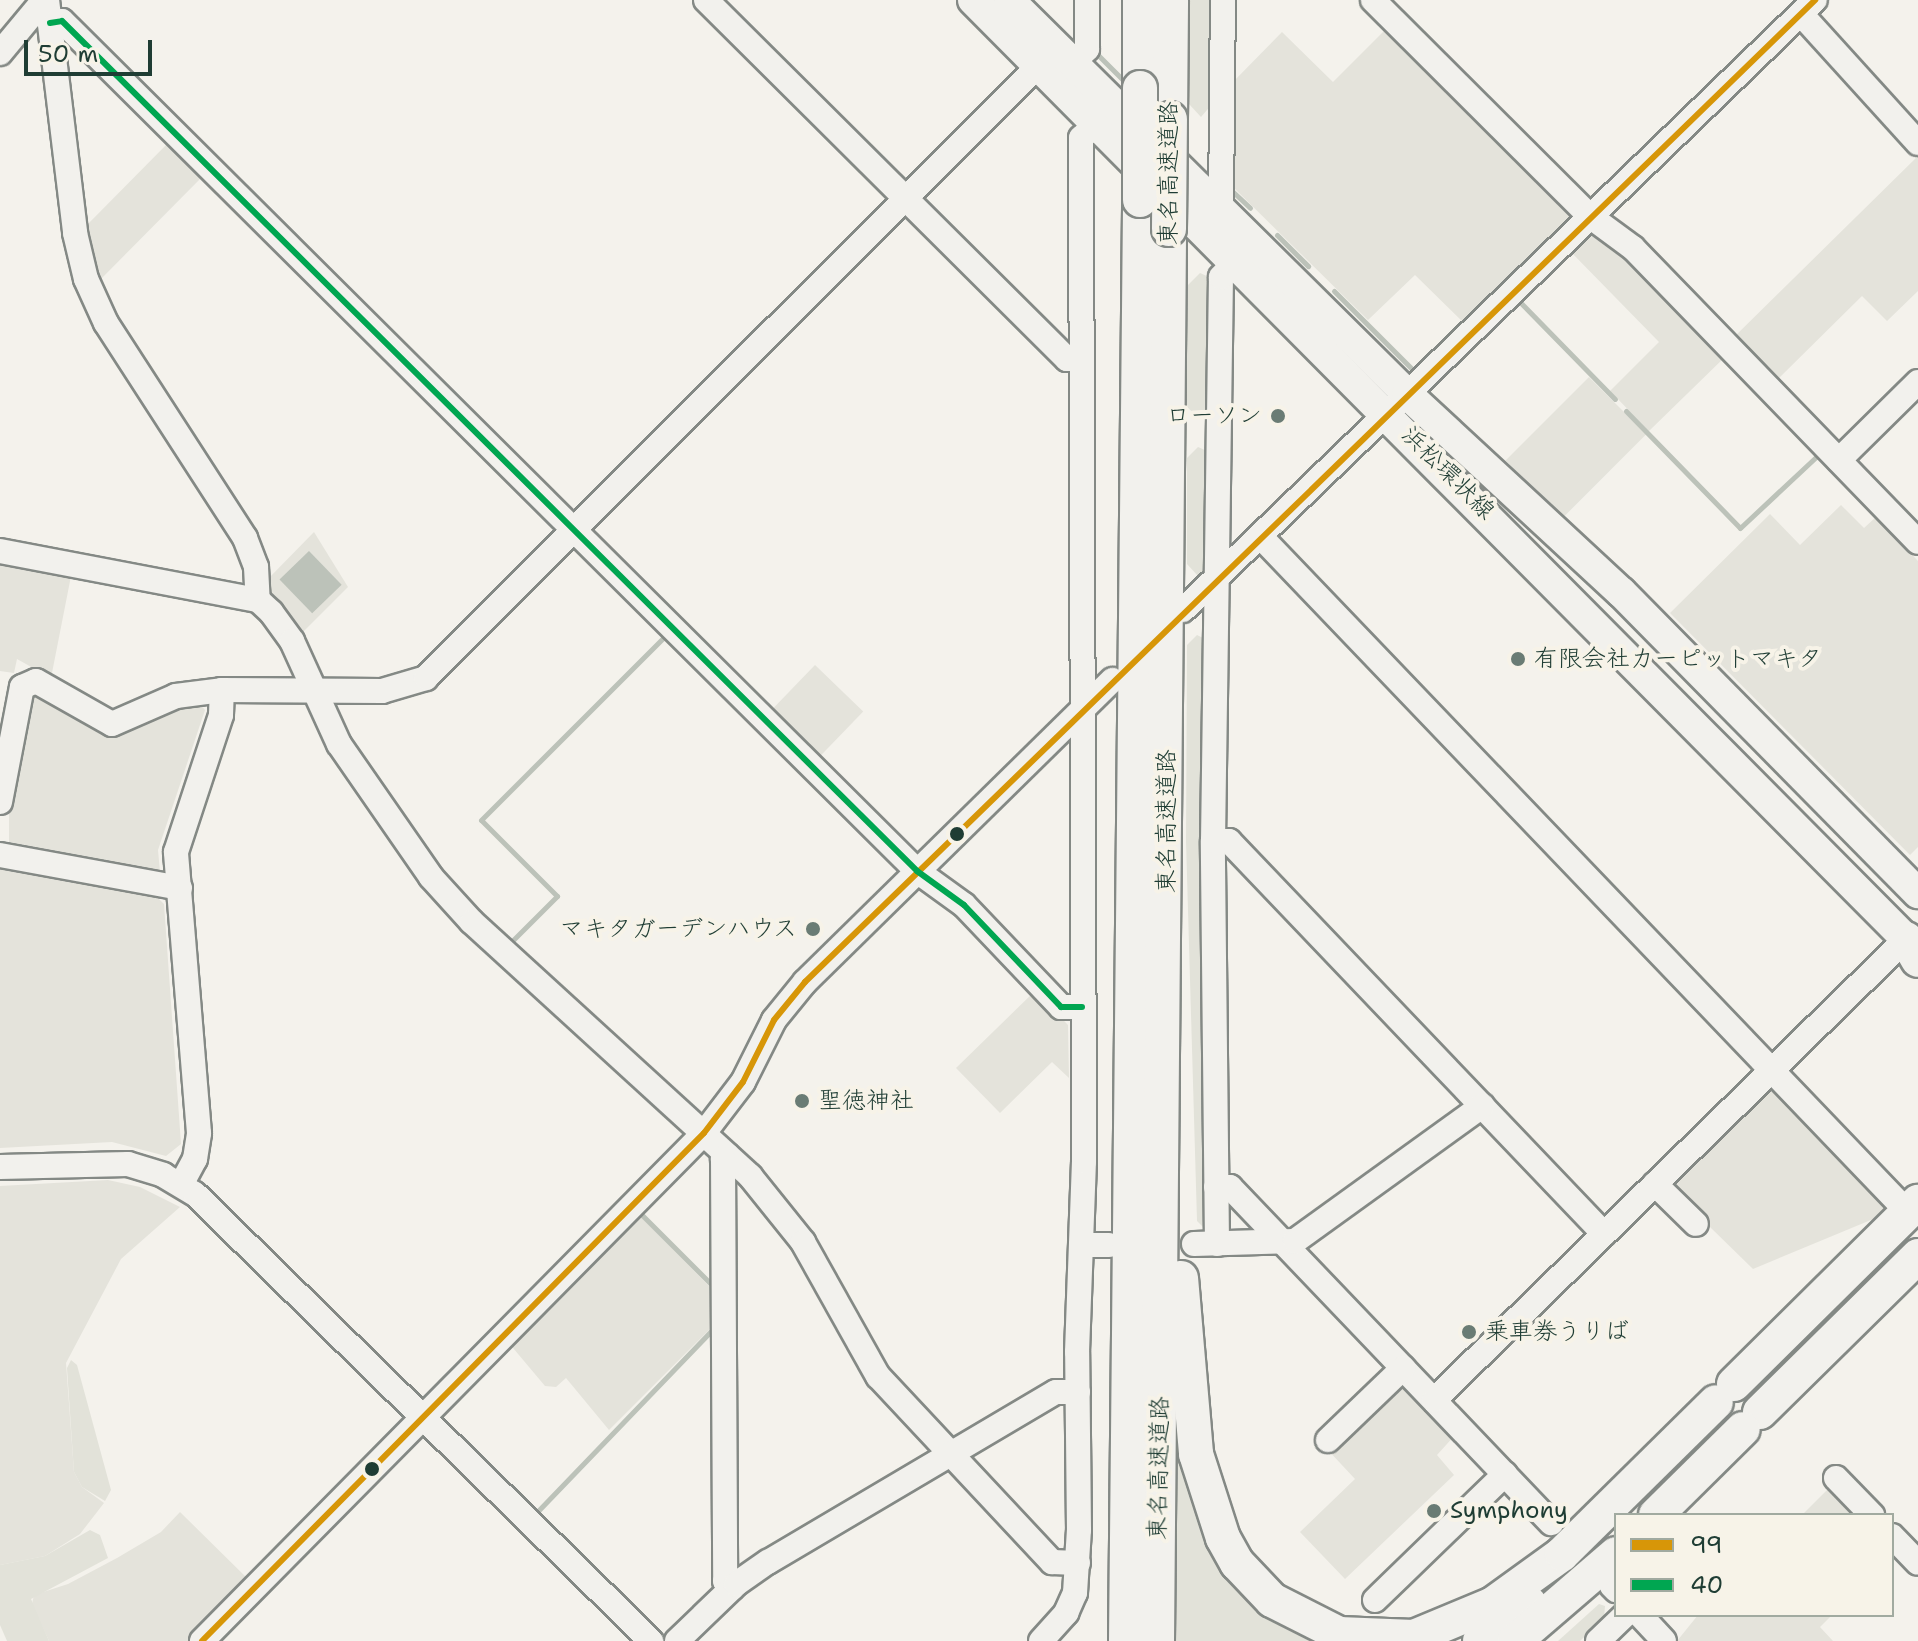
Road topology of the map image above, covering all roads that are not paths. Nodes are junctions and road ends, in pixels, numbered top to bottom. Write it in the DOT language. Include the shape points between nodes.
graph roads {
  1 [pos="706,0"];
  2 [pos="973,0"];
  3 [pos="1009,0"];
  4 [pos="1087,0"];
  5 [pos="1140,0"];
  6 [pos="1171,0"];
  7 [pos="1223,0"];
  8 [pos="1373,0"];
  9 [pos="1808,7"];
  10 [pos="47,8"];
  11 [pos="0,53"];
  12 [pos="1073,63"];
  13 [pos="1039,65"];
  14 [pos="1097,123"];
  15 [pos="1918,143"];
  16 [pos="906,199"];
  17 [pos="1221,213"];
  18 [pos="1591,217"];
  19 [pos="1236,261"];
  20 [pos="1081,359"];
  21 [pos="1918,382"];
  22 [pos="1398,404"];
  23 [pos="1839,460"];
  24 [pos="575,531"];
  25 [pos="1260,536"];
  26 [pos="1918,542"];
  27 [pos="0,551"];
  28 [pos="1217,577"];
  29 [pos="258,600"];
  30 [pos="1183,610"];
  31 [pos="1112,680"];
  32 [pos="222,690"];
  33 [pos="314,690"];
  34 [pos="1081,711"];
  35 [pos="0,802"];
  36 [pos="1167,841"];
  37 [pos="1213,841"];
  38 [pos="0,855"];
  39 [pos="917,871"];
  40 [pos="180,888"];
  41 [pos="1918,893"];
  42 [pos="1914,950"];
  43 [pos="1082,1007"];
  44 [pos="1772,1070"];
  45 [pos="1482,1106"];
  46 [pos="704,1133"];
  47 [pos="727,1155"];
  48 [pos="0,1167"];
  49 [pos="1655,1184"];
  50 [pos="181,1185"];
  51 [pos="1216,1187"];
  52 [pos="1912,1210"];
  53 [pos="1696,1224"];
  54 [pos="1604,1234"];
  55 [pos="1285,1244"];
  56 [pos="1081,1245"];
  57 [pos="1109,1245"];
  58 [pos="1918,1256"];
  59 [pos="1403,1368"];
  60 [pos="1078,1392"];
  61 [pos="1434,1400"];
  62 [pos="421,1419"];
  63 [pos="1328,1440"];
  64 [pos="952,1453"];
  65 [pos="1127,1455"];
  66 [pos="1505,1474"];
  67 [pos="1836,1478"];
  68 [pos="1658,1513"];
  69 [pos="1870,1513"];
  70 [pos="1556,1538"];
  71 [pos="1894,1538"];
  72 [pos="1078,1563"];
  73 [pos="1918,1563"];
  74 [pos="1608,1578"];
  75 [pos="732,1588"];
  76 [pos="1375,1600"];
  77 [pos="1623,1617"];
  78 [pos="1642,1617"];
  79 [pos="202,1641"];
  80 [pos="651,1641"];
  81 [pos="677,1641"];
  82 [pos="1041,1641"];
  83 [pos="1111,1641"];
  84 [pos="1126,1641"];
  85 [pos="1157,1641"];
  86 [pos="1480,1641"];
  87 [pos="1515,1641"];
  88 [pos="1538,1641"];
  89 [pos="1598,1641"];
  90 [pos="1664,1641"];
  1 -- 16 [label="street"];
  2 -- 13 [label="main road, 浜松環状線"];
  3 -- 12 [label="main road, 浜松環状線"];
  4 -- 12 [label="street" via="1087,49"];
  5 -- 65 [label="highway, 東名高速道路, bridge"];
  6 -- 36 [label="highway, 東名高速道路, bridge"];
  7 -- 17 [label="street"];
  8 -- 18 [label="street"];
  9 -- 15 [label="street"];
  9 -- 18 [label="street"];
  10 -- 11 [label="street"];
  10 -- 24 [label="street"];
  10 -- 29 [label="street" via="75,233 86,279 106,323 245,538 256,567"];
  12 -- 17 [label="main road, 浜松環状線"];
  13 -- 14 [label="main road, 浜松環状線"];
  13 -- 16 [label="street"];
  14 -- 19 [label="main road, 浜松環状線"];
  14 -- 20 [label="street" via="1081,138"];
  16 -- 20 [label="street" via="1067,359"];
  16 -- 24 [label="street"];
  17 -- 22 [label="main road, 浜松環状線"];
  18 -- 22 [label="street"];
  18 -- 23 [label="street" via="1633,248"];
  19 -- 22 [label="main road, 浜松環状線"];
  19 -- 28 [label="street" via="1221,277"];
  20 -- 34 [label="street"];
  21 -- 23 [label="street"];
  22 -- 25 [label="street"];
  22 -- 41 [label="main road, 浜松環状線" via="1621,592"];
  22 -- 42 [label="main road, 浜松環状線"];
  23 -- 26 [label="street"];
  24 -- 33 [label="street" via="426,678 398,689"];
  24 -- 39 [label="street"];
  25 -- 28 [label="street"];
  25 -- 44 [label="street"];
  27 -- 29 [label="street"];
  28 -- 30 [label="street"];
  28 -- 37 [label="street"];
  29 -- 33 [label="street" via="283,626"];
  31 -- 34 [label="street"];
  32 -- 33 [label="street"];
  32 -- 35 [label="street" via="176,696 112,724 36,681 22,687"];
  32 -- 40 [label="street" via="221,715 176,852"];
  33 -- 46 [label="street" via="339,744 441,888"];
  34 -- 39 [label="street"];
  34 -- 43 [label="street"];
  36 -- 70 [label="highway" via="1179,1233 1192,1425 1202,1483 1230,1551 1253,1583 1292,1615 1339,1634 1389,1639 1414,1637 1468,1618"];
  36 -- 85 [label="highway, 東名高速道路"];
  37 -- 45 [label="street" via="1229,841"];
  37 -- 51 [label="street"];
  38 -- 40 [label="street"];
  39 -- 43 [label="street" via="964,905 1061,1007"];
  39 -- 46 [label="street" via="788,1000 743,1082"];
  40 -- 50 [label="street" via="199,1133 195,1159"];
  42 -- 44 [label="street"];
  43 -- 56 [label="street"];
  44 -- 49 [label="street"];
  44 -- 52 [label="street"];
  45 -- 54 [label="street"];
  45 -- 55 [label="street"];
  46 -- 47 [label="street"];
  46 -- 62 [label="street"];
  47 -- 64 [label="street" via="803,1242 878,1376"];
  47 -- 75 [label="street" via="725,1581"];
  48 -- 50 [label="street" via="110,1161 146,1168"];
  49 -- 53 [label="street"];
  49 -- 54 [label="street"];
  50 -- 62 [label="street" via="209,1206"];
  51 -- 55 [label="street" via="1230,1187"];
  51 -- 55 [label="street" via="1205,1244"];
  52 -- 70 [label="highway" via="1867,1276 1810,1309 1725,1393"];
  54 -- 61 [label="street"];
  55 -- 59 [label="street"];
  56 -- 57 [label="street"];
  56 -- 60 [label="street"];
  58 -- 68 [label="highway"];
  59 -- 61 [label="street"];
  59 -- 63 [label="street"];
  60 -- 64 [label="street" via="1056,1392"];
  60 -- 72 [label="street"];
  61 -- 66 [label="street"];
  62 -- 79 [label="street"];
  62 -- 80 [label="street"];
  64 -- 72 [label="street" via="1052,1562"];
  64 -- 75 [label="street"];
  65 -- 83 [label="highway" via="1112,1577"];
  65 -- 84 [label="highway, 東名高速道路"];
  66 -- 70 [label="street"];
  66 -- 76 [label="street"];
  67 -- 69 [label="street"];
  70 -- 86 [label="highway" via="1552,1581"];
  71 -- 73 [label="street"];
  72 -- 82 [label="street" via="1066,1613"];
  74 -- 87 [label="highway"];
  74 -- 88 [label="highway"];
  75 -- 81 [label="street"];
  77 -- 89 [label="street"];
  78 -- 90 [label="street"];
}
